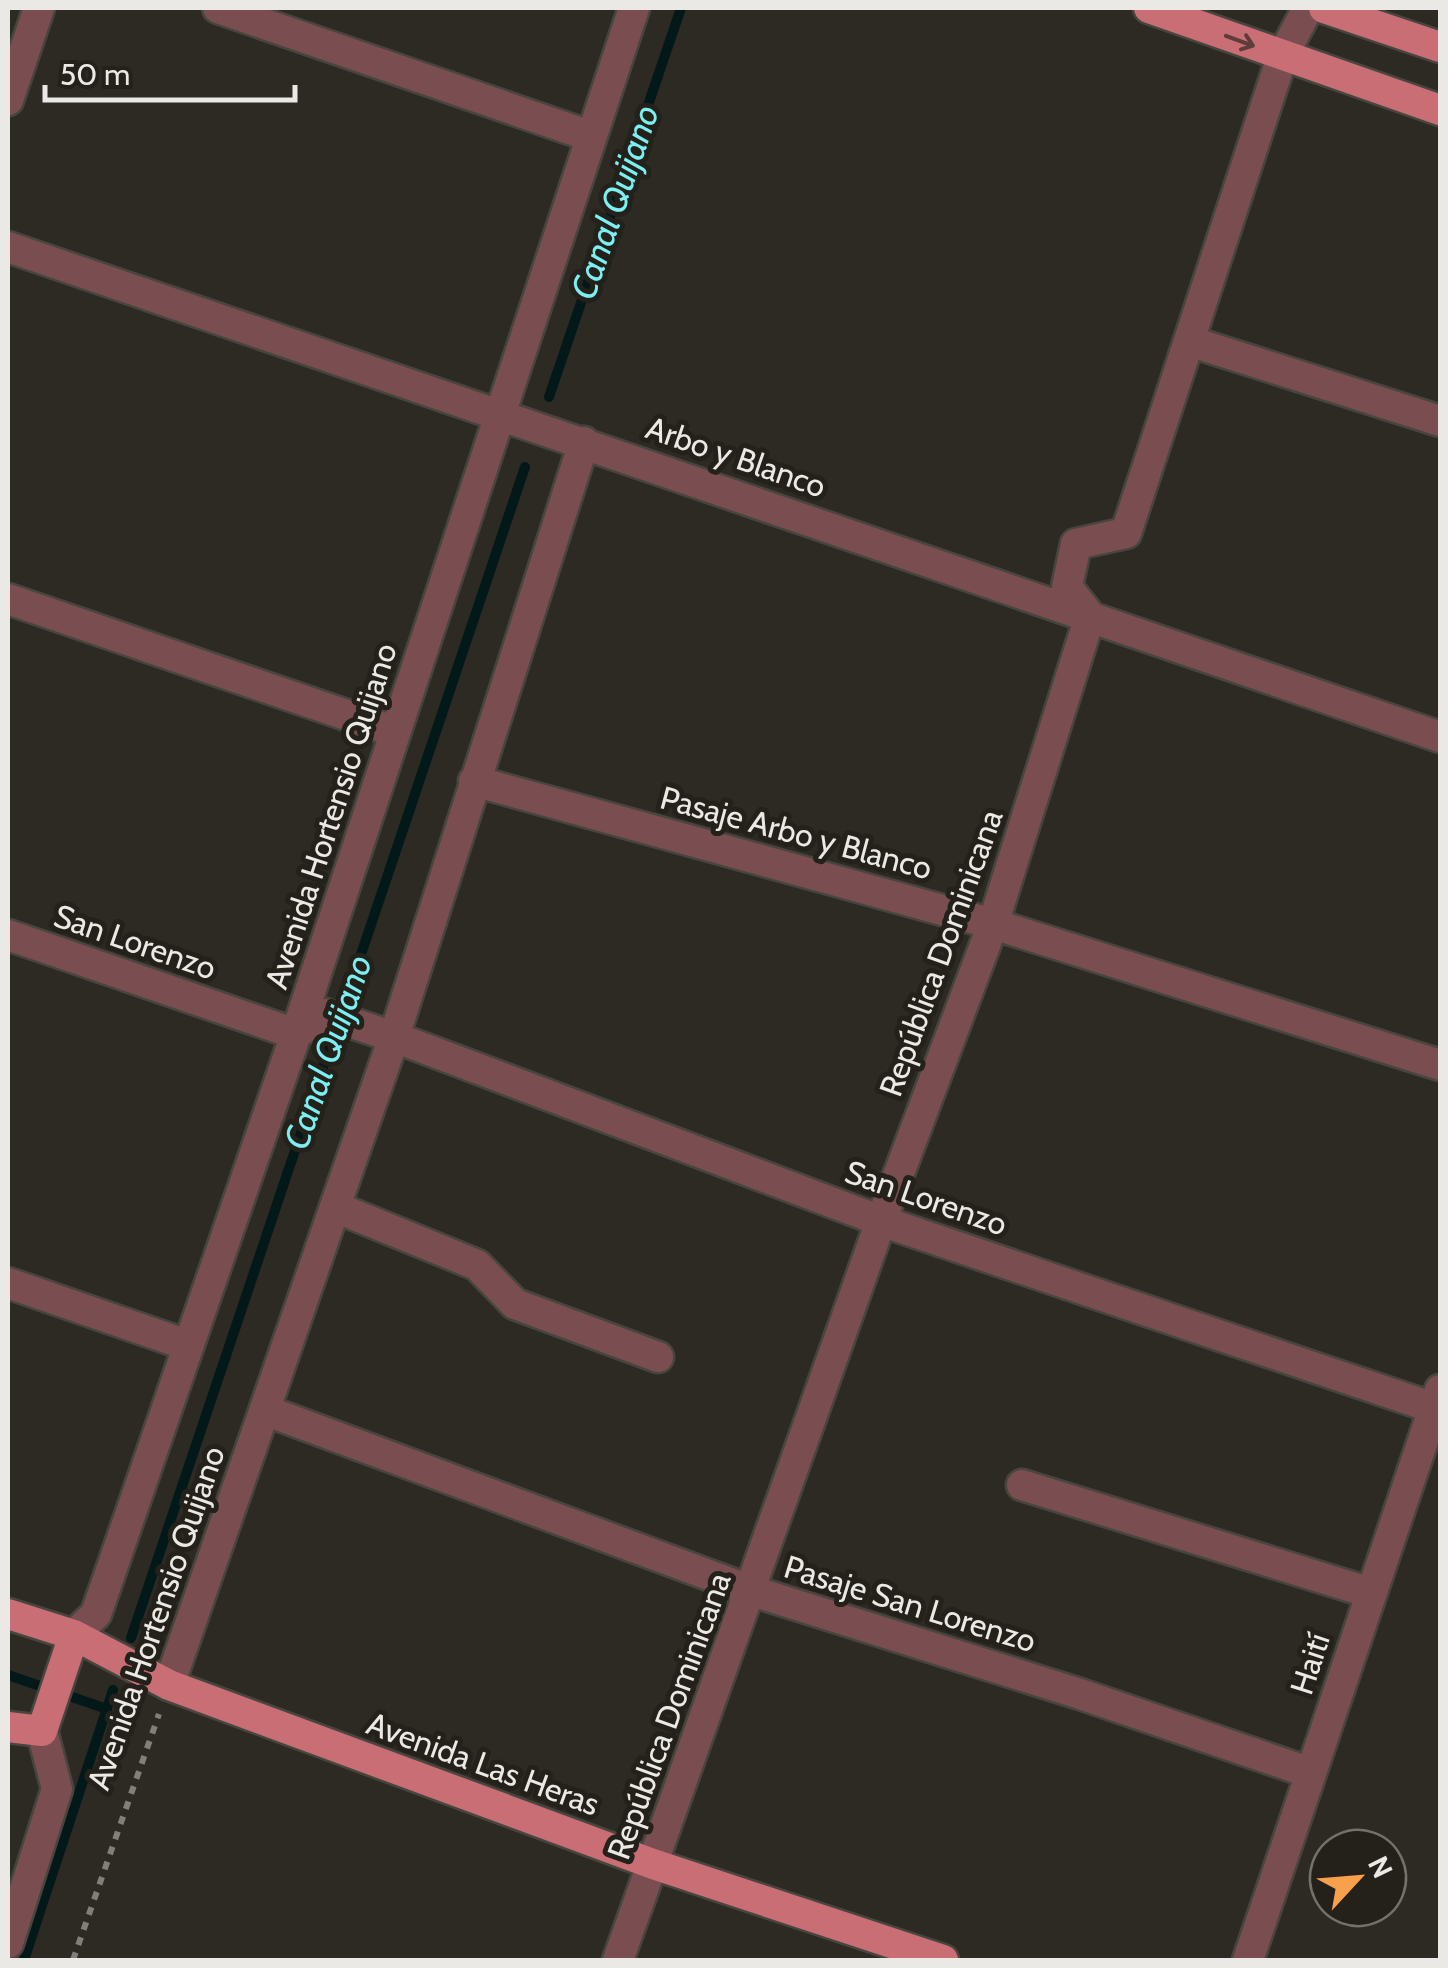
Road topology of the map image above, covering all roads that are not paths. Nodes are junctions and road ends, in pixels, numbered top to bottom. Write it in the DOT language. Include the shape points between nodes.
graph roads {
  1 [pos="39,8"];
  2 [pos="218,8"];
  3 [pos="634,8"];
  4 [pos="1149,8"];
  5 [pos="1308,8"];
  6 [pos="1324,8"];
  7 [pos="1440,47"];
  8 [pos="1282,57"];
  9 [pos="8,100"];
  10 [pos="1440,110"];
  11 [pos="590,136"];
  12 [pos="8,247"];
  13 [pos="1192,342"];
  14 [pos="502,414"];
  15 [pos="1440,421"];
  16 [pos="584,442"];
  17 [pos="8,599"];
  18 [pos="1090,616"];
  19 [pos="394,732"];
  20 [pos="1440,737"];
  21 [pos="474,781"];
  22 [pos="993,924"];
  23 [pos="8,935"];
  24 [pos="381,1032"];
  25 [pos="296,1034"];
  26 [pos="1440,1065"];
  27 [pos="335,1208"];
  28 [pos="881,1221"];
  29 [pos="8,1283"];
  30 [pos="187,1345"];
  31 [pos="658,1357"];
  32 [pos="1438,1403"];
  33 [pos="267,1411"];
  34 [pos="1022,1485"];
  35 [pos="752,1591"];
  36 [pos="1371,1593"];
  37 [pos="8,1614"];
  38 [pos="74,1635"];
  39 [pos="169,1685"];
  40 [pos="8,1727"];
  41 [pos="42,1731"];
  42 [pos="1311,1773"];
  43 [pos="653,1864"];
  44 [pos="8,1944"];
  45 [pos="618,1960"];
  46 [pos="942,1960"];
  47 [pos="1248,1960"];
  1 -- 9 [label="street"];
  2 -- 11 [label="street"];
  3 -- 11 [label="street, Avenida Hortensio Quijano"];
  4 -- 8 [label="main road, one-way"];
  5 -- 8 [label="street"];
  6 -- 7 [label="main road"];
  8 -- 10 [label="main road"];
  8 -- 13 [label="street"];
  11 -- 14 [label="street, Avenida Hortensio Quijano"];
  12 -- 14 [label="street, Arbo y Blanco"];
  13 -- 15 [label="street"];
  13 -- 18 [label="street" via="1126,533 1076,544 1067,587"];
  14 -- 16 [label="street, Arbo y Blanco"];
  14 -- 19 [label="street, Avenida Hortensio Quijano"];
  16 -- 18 [label="street, Arbo y Blanco"];
  16 -- 21 [label="street, Avenida Hortensio Quijano"];
  17 -- 19 [label="street"];
  18 -- 20 [label="street, Arbo y Blanco"];
  18 -- 22 [label="street, República Dominicana"];
  19 -- 25 [label="street, Avenida Hortensio Quijano"];
  21 -- 22 [label="street, Pasaje Arbo y Blanco"];
  21 -- 24 [label="street, Avenida Hortensio Quijano"];
  22 -- 26 [label="street, Pasaje Arbo y Blanco"];
  22 -- 28 [label="street, República Dominicana"];
  23 -- 25 [label="street, San Lorenzo"];
  24 -- 25 [label="street, San Lorenzo" via="325,1014"];
  24 -- 27 [label="street, Avenida Hortensio Quijano"];
  24 -- 28 [label="street, San Lorenzo"];
  25 -- 30 [label="street, Avenida Hortensio Quijano"];
  27 -- 31 [label="street" via="477,1265 515,1304"];
  27 -- 33 [label="street, Avenida Hortensio Quijano"];
  28 -- 32 [label="street, San Lorenzo"];
  28 -- 35 [label="street, República Dominicana"];
  29 -- 30 [label="street"];
  30 -- 38 [label="street, Avenida Hortensio Quijano" via="96,1614"];
  32 -- 36 [label="street, Haití"];
  33 -- 35 [label="street, Pasaje San Lorenzo"];
  33 -- 39 [label="street, Avenida Hortensio Quijano"];
  34 -- 36 [label="street"];
  35 -- 42 [label="street, Pasaje San Lorenzo"];
  35 -- 43 [label="street, República Dominicana"];
  36 -- 42 [label="street, Haití"];
  37 -- 38 [label="main road, Avenida Las Heras"];
  38 -- 39 [label="main road, Avenida Las Heras"];
  38 -- 41 [label="main road"];
  39 -- 43 [label="main road, Avenida Las Heras"];
  40 -- 41 [label="main road"];
  41 -- 44 [label="street" via="57,1789"];
  42 -- 47 [label="street, Haití"];
  43 -- 45 [label="street, República Dominicana"];
  43 -- 46 [label="main road, Avenida Las Heras"];
}
